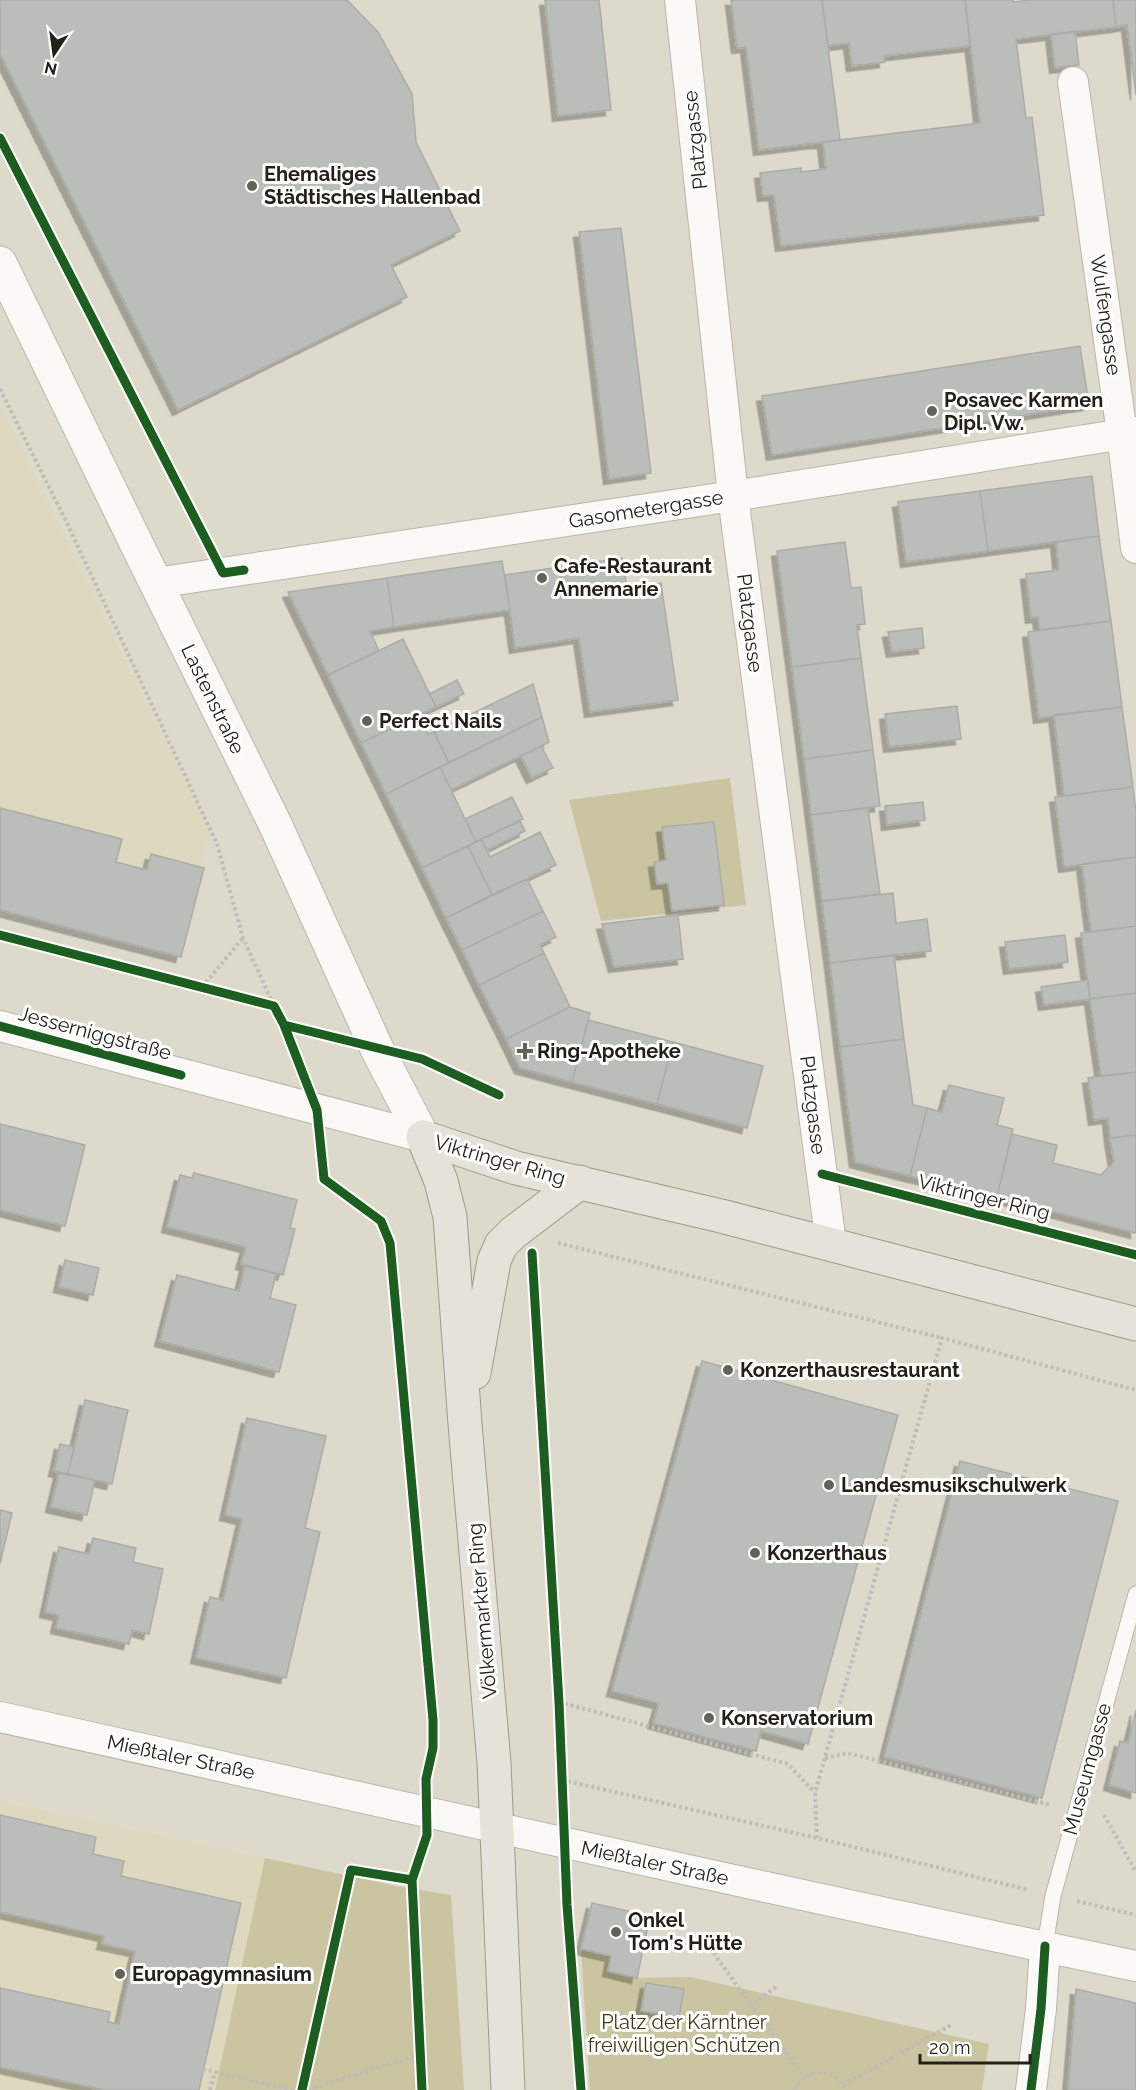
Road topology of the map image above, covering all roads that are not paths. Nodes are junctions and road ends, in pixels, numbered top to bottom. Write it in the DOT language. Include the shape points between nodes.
graph roads {
  1 [pos="680,0"];
  2 [pos="1073,82"];
  3 [pos="0,263"];
  4 [pos="1129,433"];
  5 [pos="733,496"];
  6 [pos="1136,548"];
  7 [pos="156,583"];
  8 [pos="0,1026"];
  9 [pos="423,1137"];
  10 [pos="580,1182"];
  11 [pos="831,1244"];
  12 [pos="1136,1324"];
  13 [pos="465,1424"];
  14 [pos="1136,1594"];
  15 [pos="0,1717"];
  16 [pos="498,1829"];
  17 [pos="1045,1946"];
  18 [pos="1136,1966"];
  19 [pos="508,2090"];
  20 [pos="1031,2090"];
  1 -- 5 [label="street, Platzgasse"];
  2 -- 4 [label="street, Wulfengasse"];
  3 -- 7 [label="street, Lastenstraße"];
  4 -- 5 [label="street, Gasometergasse"];
  4 -- 6 [label="street, Wulfengasse"];
  5 -- 7 [label="street, Gasometergasse"];
  5 -- 11 [label="street, Platzgasse"];
  7 -- 9 [label="street, Lastenstraße" via="276,826 377,1049"];
  8 -- 9 [label="street, Jesserniggstraße"];
  9 -- 10 [label="main road, Viktringer Ring" via="516,1168"];
  9 -- 13 [label="main road, Völkermarkter Ring" via="450,1217"];
  10 -- 11 [label="main road, Viktringer Ring"];
  10 -- 13 [label="main road" via="501,1245 494,1261"];
  11 -- 12 [label="main road, Viktringer Ring"];
  13 -- 16 [label="main road, Völkermarkter Ring"];
  14 -- 17 [label="lane, Museumgasse" via="1053,1896"];
  15 -- 16 [label="street, Mießtaler Straße"];
  16 -- 17 [label="street, Mießtaler Straße"];
  16 -- 19 [label="main road, Völkermarkter Ring"];
  17 -- 18 [label="street, Mießtaler Straße"];
  17 -- 20 [label="street"];
}
